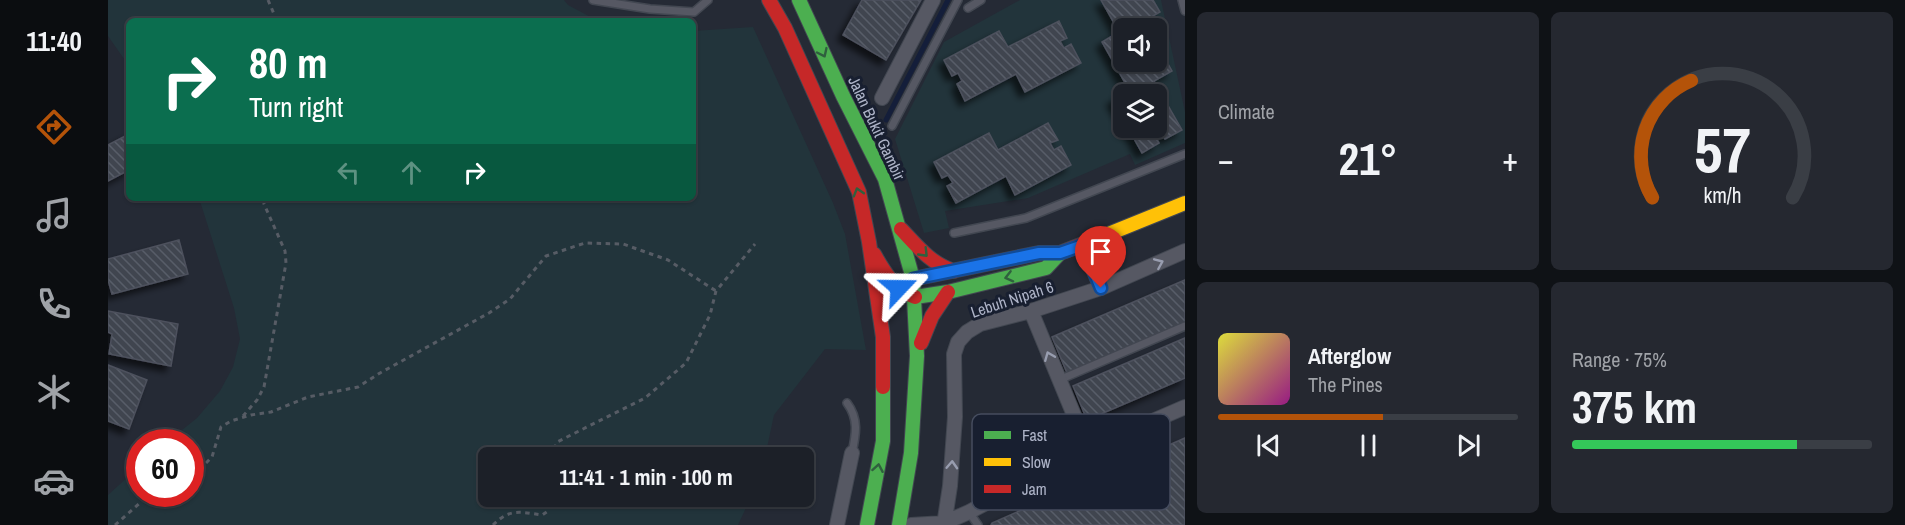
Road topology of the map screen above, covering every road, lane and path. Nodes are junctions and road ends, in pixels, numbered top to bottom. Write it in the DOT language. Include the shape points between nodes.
graph roads {
  1 [pos="268,0"];
  2 [pos="593,0"];
  3 [pos="708,0"];
  4 [pos="770,0"];
  5 [pos="799,0"];
  6 [pos="933,0"];
  7 [pos="958,0"];
  8 [pos="981,0"];
  9 [pos="1182,0"];
  10 [pos="968,8"];
  11 [pos="1185,11"];
  12 [pos="276,18"];
  13 [pos="882,98"];
  14 [pos="892,126"];
  15 [pos="1185,154"];
  16 [pos="264,201"];
  17 [pos="1185,203"];
  18 [pos="900,228"];
  19 [pos="954,233"];
  20 [pos="869,242"];
  21 [pos="755,244"];
  22 [pos="1083,245"];
  23 [pos="1185,251"];
  24 [pos="1060,253"];
  25 [pos="954,271"];
  26 [pos="913,279"];
  27 [pos="1101,288"];
  28 [pos="716,291"];
  29 [pos="948,292"];
  30 [pos="915,297"];
  31 [pos="895,298"];
  32 [pos="1031,310"];
  33 [pos="1185,326"];
  34 [pos="883,337"];
  35 [pos="918,356"];
  36 [pos="1059,380"];
  37 [pos="847,403"];
  38 [pos="1184,412"];
  39 [pos="1073,414"];
  40 [pos="242,417"];
  41 [pos="1170,417"];
  42 [pos="555,447"];
  43 [pos="852,453"];
  44 [pos="204,464"];
  45 [pos="135,507"];
  46 [pos="549,507"];
  47 [pos="973,510"];
  48 [pos="969,512"];
  49 [pos="944,524"];
  50 [pos="115,525"];
  51 [pos="493,525"];
  52 [pos="837,525"];
  53 [pos="867,525"];
  54 [pos="899,525"];
  55 [pos="911,525"];
  56 [pos="978,525"];
  1 -- 12 [label="path"];
  2 -- 3 [label="lane" via="694,12"];
  20 -- 4 [label="main road, one-way" via="859,192"];
  5 -- 18 [label="main road, Jalan Bukit Gambir, one-way" via="885,180"];
  6 -- 13 [label="street"];
  7 -- 14 [label="lane"];
  8 -- 10 [label="lane"];
  9 -- 11 [label="lane"];
  15 -- 19 [label="lane" via="1026,218"];
  16 -- 40 [label="path" via="285,251 286,263 264,387"];
  17 -- 22 [label="main road"];
  18 -- 25 [label="main road, one-way" via="933,262"];
  18 -- 26 [label="main road, Jalan Bukit Gambir"];
  20 -- 31 [label="main road"];
  20 -- 34 [label="main road"];
  21 -- 28 [label="path"];
  22 -- 24 [label="main road"];
  22 -- 27 [label="street"];
  27 -- 23 [label="street, Lebuh Nipah 6, one-way"];
  24 -- 25 [label="main road" via="1039,253"];
  24 -- 29 [label="main road, one-way" via="1046,268"];
  25 -- 26 [label="main road"];
  26 -- 30 [label="main road, Jalan Bukit Gambir"];
  26 -- 31 [label="main road"];
  27 -- 32 [label="street, Lebuh Nipah 6"];
  28 -- 40 [label="path" via="668,260 623,244 585,243 546,256 510,299 489,314 358,387"];
  28 -- 42 [label="path" via="710,315 686,363 645,398"];
  29 -- 30 [label="main road"];
  29 -- 35 [label="main road" via="928,321"];
  30 -- 31 [label="main road"];
  30 -- 35 [label="main road, Jalan Bukit Gambir"];
  31 -- 34 [label="main road"];
  36 -- 32 [label="street, one-way"];
  49 -- 32 [label="street, Lebuh Nipah 6, one-way" via="950,486 954,354 958,342 981,324"];
  33 -- 36 [label="lane"];
  53 -- 34 [label="main road, one-way" via="883,441"];
  35 -- 54 [label="main road, Jalan Bukit Gambir" via="911,453"];
  36 -- 39 [label="street"];
  37 -- 43 [label="lane" via="855,417"];
  38 -- 41 [label="street"];
  40 -- 44 [label="path" via="221,427 212,457"];
  43 -- 52 [label="street"];
  45 -- 50 [label="path"];
  46 -- 51 [label="path" via="542,515 512,511"];
  47 -- 48 [label="street"];
  48 -- 49 [label="street"];
  48 -- 56 [label="lane"];
  49 -- 55 [label="street"];
}
